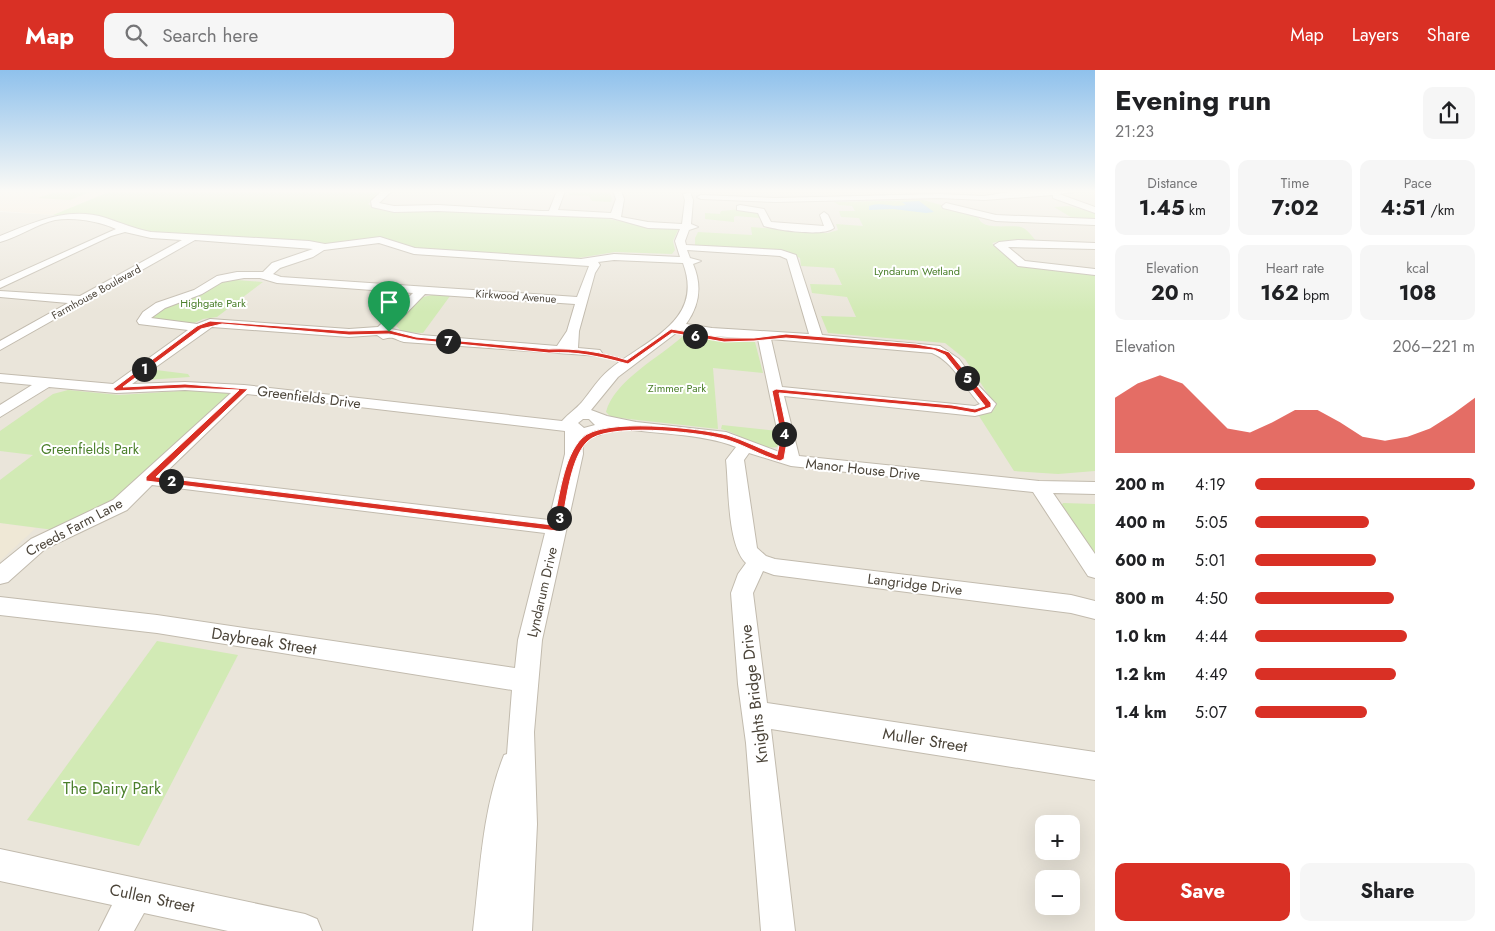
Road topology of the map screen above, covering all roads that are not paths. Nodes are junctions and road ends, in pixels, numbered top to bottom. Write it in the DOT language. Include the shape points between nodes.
graph roads {
  1 [pos="19,231"];
  2 [pos="118,231"];
  3 [pos="134,231"];
  4 [pos="656,231"];
  5 [pos="689,231"];
  6 [pos="691,231"];
  7 [pos="192,238"];
  8 [pos="0,239"];
  9 [pos="689,243"];
  10 [pos="1095,246"];
  11 [pos="320,247"];
  12 [pos="762,253"];
  13 [pos="589,263"];
  14 [pos="794,265"];
  15 [pos="1095,272"];
  16 [pos="236,276"];
  17 [pos="267,276"];
  18 [pos="0,284"];
  19 [pos="418,292"];
  20 [pos="0,294"];
  21 [pos="81,300"];
  22 [pos="582,301"];
  23 [pos="199,328"];
  24 [pos="679,329"];
  25 [pos="385,333"];
  26 [pos="768,337"];
  27 [pos="817,338"];
  28 [pos="0,346"];
  29 [pos="531,348"];
  30 [pos="568,348"];
  31 [pos="611,358"];
  32 [pos="0,378"];
  33 [pos="47,382"];
  34 [pos="116,389"];
  35 [pos="244,389"];
  36 [pos="776,391"];
  37 [pos="0,412"];
  38 [pos="528,420"];
  39 [pos="575,421"];
  40 [pos="598,425"];
  41 [pos="574,454"];
  42 [pos="746,455"];
  43 [pos="786,460"];
  44 [pos="149,479"];
  45 [pos="1040,487"];
  46 [pos="1095,488"];
  47 [pos="557,528"];
  48 [pos="759,562"];
  49 [pos="1095,570"];
  50 [pos="0,576"];
  51 [pos="1095,601"];
  52 [pos="1072,604"];
  53 [pos="0,606"];
  54 [pos="1095,610"];
  55 [pos="526,681"];
  56 [pos="755,714"];
  57 [pos="521,732"];
  58 [pos="1095,766"];
  59 [pos="0,865"];
  60 [pos="136,895"];
  61 [pos="116,931"];
  62 [pos="305,931"];
  63 [pos="490,931"];
  64 [pos="514,931"];
  65 [pos="778,931"];
  1 -- 8 [label="street"];
  2 -- 18 [label="street"];
  3 -- 7 [label="street"];
  4 -- 9 [label="street"];
  5 -- 9 [label="street, Lyndarum Drive"];
  6 -- 9 [label="street, Lyndarum Drive"];
  7 -- 11 [label="street"];
  7 -- 21 [label="street, Farmhouse Boulevard"];
  9 -- 12 [label="street" via="707,250"];
  9 -- 13 [label="street"];
  9 -- 24 [label="street, Lyndarum Drive" via="702,290 697,310"];
  10 -- 15 [label="street" via="999,245 1026,265"];
  11 -- 13 [label="street" via="380,240 414,250"];
  11 -- 17 [label="street" via="282,264"];
  12 -- 14 [label="street" via="784,256"];
  13 -- 22 [label="street"];
  14 -- 27 [label="street"];
  16 -- 17 [label="street"];
  16 -- 23 [label="street" via="218,279 195,293 172,300 147,315 143,321"];
  17 -- 19 [label="street, Kirkwood Avenue"];
  19 -- 22 [label="street, Kirkwood Avenue"];
  19 -- 25 [label="street"];
  20 -- 21 [label="street"];
  21 -- 28 [label="street, Farmhouse Boulevard"];
  22 -- 30 [label="street"];
  23 -- 25 [label="street" via="222,322 374,336"];
  23 -- 34 [label="street"];
  24 -- 26 [label="street" via="724,340"];
  24 -- 31 [label="street, Lyndarum Drive"];
  24 -- 40 [label="street, Lyndarum Drive" via="623,376 602,402"];
  25 -- 29 [label="street" via="389,337"];
  26 -- 27 [label="street"];
  26 -- 36 [label="street"];
  27 -- 36 [label="street" via="942,351 957,363 988,404 986,409 975,411"];
  29 -- 30 [label="street" via="549,351"];
  30 -- 31 [label="street" via="573,352"];
  31 -- 39 [label="street, Lyndarum Drive" via="601,386"];
  32 -- 33 [label="street, Greenfields Drive"];
  33 -- 34 [label="street, Greenfields Drive"];
  33 -- 37 [label="street"];
  34 -- 35 [label="street, Greenfields Drive" via="185,386"];
  35 -- 38 [label="street, Greenfields Drive"];
  35 -- 44 [label="street, Creeds Farm Lane"];
  36 -- 43 [label="street" via="790,450"];
  38 -- 39 [label="street, Greenfields Drive"];
  39 -- 40 [label="street, Manor House Drive" via="582,432"];
  39 -- 41 [label="street, Lyndarum Drive"];
  40 -- 41 [label="street, Lyndarum Drive"];
  40 -- 42 [label="street, Manor House Drive" via="719,436"];
  41 -- 47 [label="street, Lyndarum Drive"];
  42 -- 43 [label="street, Manor House Drive"];
  42 -- 48 [label="street" via="745,544 748,552"];
  43 -- 45 [label="street, Manor House Drive"];
  44 -- 47 [label="street"];
  44 -- 50 [label="street, Creeds Farm Lane" via="120,505 38,544"];
  45 -- 46 [label="street, Manor House Drive"];
  45 -- 49 [label="street"];
  47 -- 55 [label="street, Lyndarum Drive" via="533,621"];
  48 -- 52 [label="street, Langridge Drive" via="774,567"];
  48 -- 56 [label="street, Knights Bridge Drive" via="745,581 742,593"];
  51 -- 52 [label="street, Langridge Drive"];
  52 -- 54 [label="street, Langridge Drive"];
  53 -- 55 [label="street, Daybreak Street" via="157,624"];
  55 -- 57 [label="street, Lyndarum Drive"];
  56 -- 58 [label="street, Muller Street"];
  56 -- 65 [label="street, Knights Bridge Drive"];
  57 -- 63 [label="street, Lyndarum Drive" via="501,822"];
  57 -- 64 [label="street, Lyndarum Drive" via="522,824"];
  59 -- 60 [label="street, Cullen Street"];
  60 -- 61 [label="street"];
  60 -- 62 [label="street, Cullen Street"];
}
